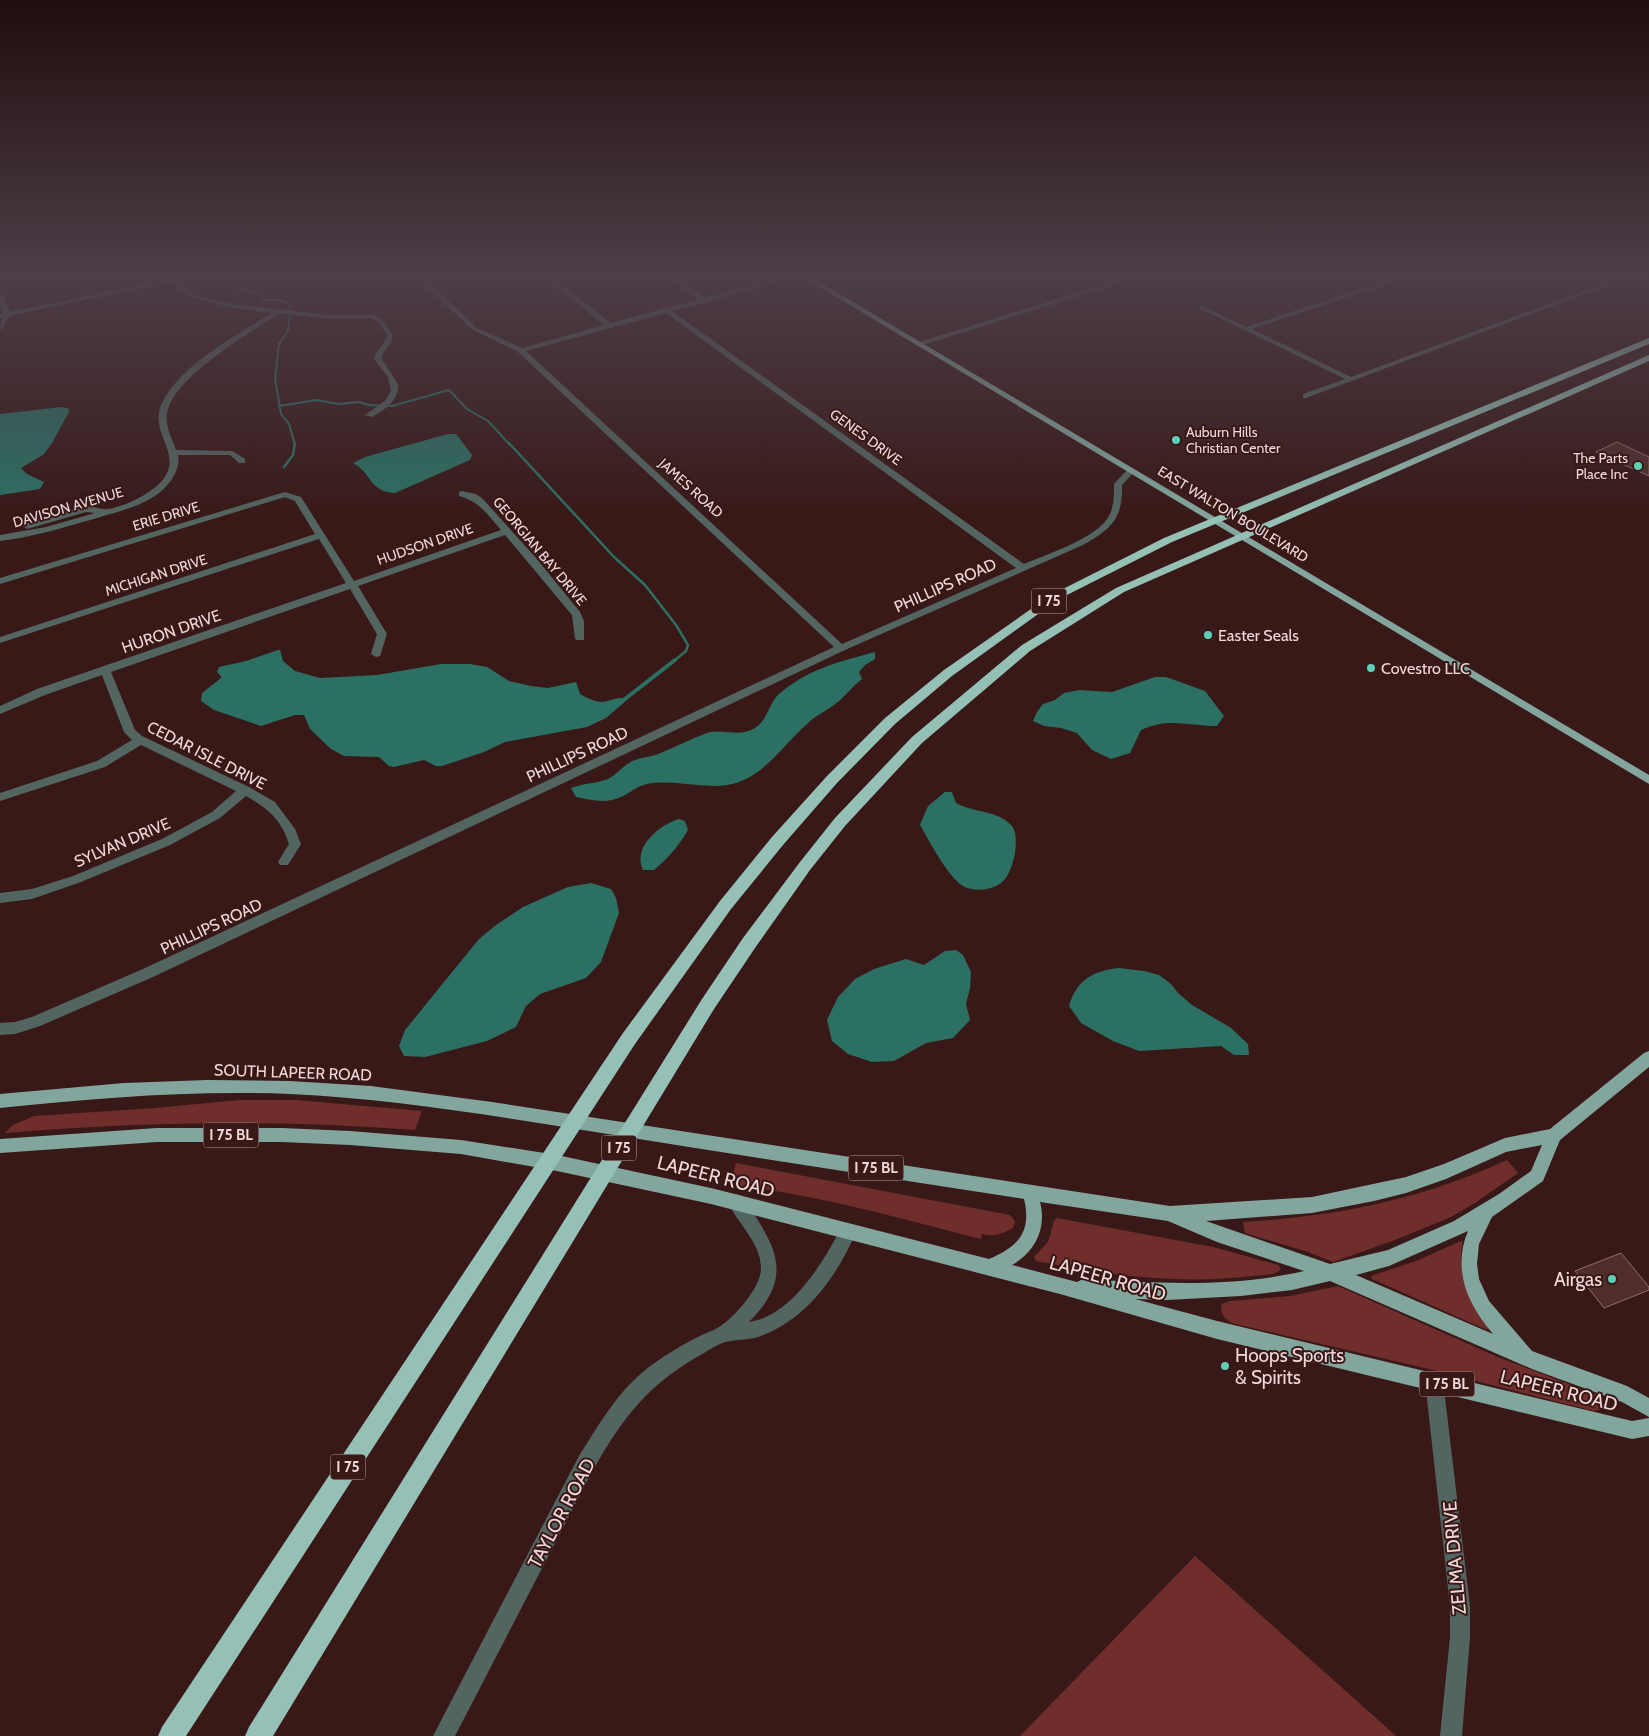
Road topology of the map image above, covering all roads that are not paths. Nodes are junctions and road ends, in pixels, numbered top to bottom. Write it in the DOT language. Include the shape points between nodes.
graph roads {
  1 [pos="216,355"];
  2 [pos="379,355"];
  3 [pos="527,355"];
  4 [pos="729,355"];
  5 [pos="936,355"];
  6 [pos="1300,355"];
  7 [pos="1415,355"];
  8 [pos="1615,355"];
  9 [pos="1649,358"];
  10 [pos="1350,379"];
  11 [pos="1306,396"];
  12 [pos="369,415"];
  13 [pos="174,452"];
  14 [pos="242,461"];
  15 [pos="1131,471"];
  16 [pos="462,494"];
  17 [pos="107,512"];
  18 [pos="0,530"];
  19 [pos="507,530"];
  20 [pos="321,535"];
  21 [pos="0,538"];
  22 [pos="1023,568"];
  23 [pos="0,581"];
  24 [pos="352,584"];
  25 [pos="580,638"];
  26 [pos="0,640"];
  27 [pos="841,648"];
  28 [pos="376,654"];
  29 [pos="105,670"];
  30 [pos="0,710"];
  31 [pos="140,741"];
  32 [pos="1649,780"];
  33 [pos="245,790"];
  34 [pos="0,797"];
  35 [pos="284,862"];
  36 [pos="0,898"];
  37 [pos="0,1029"];
  38 [pos="1649,1058"];
  39 [pos="19,1098"];
  40 [pos="0,1100"];
  41 [pos="0,1108"];
  42 [pos="583,1124"];
  43 [pos="1554,1136"];
  44 [pos="0,1146"];
  45 [pos="1030,1193"];
  46 [pos="736,1202"];
  47 [pos="1168,1213"];
  48 [pos="1485,1214"];
  49 [pos="848,1232"];
  50 [pos="988,1268"];
  51 [pos="1330,1272"];
  52 [pos="1060,1286"];
  53 [pos="726,1333"];
  54 [pos="1532,1360"];
  55 [pos="1434,1381"];
  56 [pos="1649,1408"];
  57 [pos="1649,1427"];
  58 [pos="172,1736"];
  59 [pos="258,1736"];
  60 [pos="444,1736"];
  61 [pos="1451,1736"];
  1 -- 13 [label="street" via="199,367 165,404 162,426"];
  2 -- 12 [label="street" via="378,359 392,375 395,387 391,401"];
  3 -- 27 [label="street, JAMES ROAD"];
  4 -- 22 [label="street, GENES DRIVE"];
  5 -- 15 [label="main road, EAST WALTON BOULEVARD"];
  6 -- 10 [label="street"];
  7 -- 10 [label="street"];
  8 -- 58 [label="highway, I 75" via="1115,564 1052,599 986,644 892,720 792,823 668,983 605,1074"];
  9 -- 59 [label="highway, I 75" via="1120,590 1026,648 917,740 840,822 749,943"];
  10 -- 11 [label="street"];
  13 -- 14 [label="street" via="232,454"];
  13 -- 17 [label="street, DAVISON AVENUE" via="174,466 162,486 137,502"];
  15 -- 22 [label="street, PHILLIPS ROAD" via="1118,484 1116,515 1100,532"];
  15 -- 32 [label="main road, EAST WALTON BOULEVARD"];
  16 -- 19 [label="street, GEORGIAN BAY DRIVE" via="480,500"];
  17 -- 18 [label="street" via="86,509 27,526"];
  17 -- 21 [label="street, DAVISON AVENUE" via="46,530"];
  19 -- 24 [label="street, HUDSON DRIVE"];
  19 -- 25 [label="street, GEORGIAN BAY DRIVE" via="577,614"];
  20 -- 23 [label="street, ERIE DRIVE" via="298,499 284,495"];
  20 -- 24 [label="street, ERIE DRIVE"];
  20 -- 26 [label="street, MICHIGAN DRIVE"];
  22 -- 27 [label="street, PHILLIPS ROAD"];
  24 -- 28 [label="street, ERIE DRIVE" via="382,634"];
  24 -- 29 [label="street, HURON DRIVE"];
  27 -- 37 [label="street, PHILLIPS ROAD" via="148,973 35,1022"];
  29 -- 30 [label="street, HURON DRIVE"];
  29 -- 31 [label="street, CEDAR ISLE DRIVE" via="130,732"];
  31 -- 33 [label="street, CEDAR ISLE DRIVE"];
  31 -- 34 [label="street" via="101,764"];
  33 -- 35 [label="street, CEDAR ISLE DRIVE" via="270,805 291,832 295,844"];
  33 -- 36 [label="street, SYLVAN DRIVE" via="216,815 166,842 77,879 32,894"];
  38 -- 43 [label="main road"];
  39 -- 40 [label="main road, SOUTH LAPEER ROAD / I 75 BL"];
  39 -- 41 [label="main road"];
  39 -- 42 [label="main road, SOUTH LAPEER ROAD / I 75 BL" via="167,1088 294,1088 460,1103"];
  42 -- 45 [label="main road, LAPEER ROAD / I 75 BL"];
  43 -- 47 [label="main road" via="1504,1145 1446,1172 1356,1197 1280,1208"];
  43 -- 48 [label="main road" via="1537,1176"];
  44 -- 46 [label="main road, LAPEER ROAD / I 75 BL" via="158,1135 350,1138 461,1147 557,1163"];
  45 -- 47 [label="main road, LAPEER ROAD / I 75 BL"];
  45 -- 50 [label="main road" via="1035,1231 1017,1252"];
  46 -- 49 [label="main road, LAPEER ROAD / I 75 BL"];
  46 -- 53 [label="street, TAYLOR ROAD" via="761,1239 769,1268 762,1293"];
  47 -- 51 [label="main road, LAPEER ROAD / I 75 BL" via="1217,1234"];
  48 -- 51 [label="main road" via="1389,1258"];
  48 -- 54 [label="main road" via="1470,1250 1472,1284 1494,1323"];
  49 -- 50 [label="main road, LAPEER ROAD / I 75 BL"];
  49 -- 53 [label="street, TAYLOR ROAD" via="824,1275 793,1308 756,1329"];
  50 -- 52 [label="main road, LAPEER ROAD / I 75 BL"];
  51 -- 52 [label="main road" via="1267,1286 1212,1290 1167,1292"];
  51 -- 54 [label="main road, LAPEER ROAD / I 75 BL"];
  52 -- 55 [label="main road, LAPEER ROAD / I 75 BL" via="1217,1330"];
  53 -- 60 [label="street, TAYLOR ROAD" via="677,1358 656,1373 613,1419 586,1463"];
  54 -- 56 [label="main road, LAPEER ROAD / I 75 BL" via="1627,1395"];
  55 -- 57 [label="main road, LAPEER ROAD / I 75 BL" via="1632,1430"];
  55 -- 61 [label="street, ZELMA DRIVE" via="1460,1606"];
}
